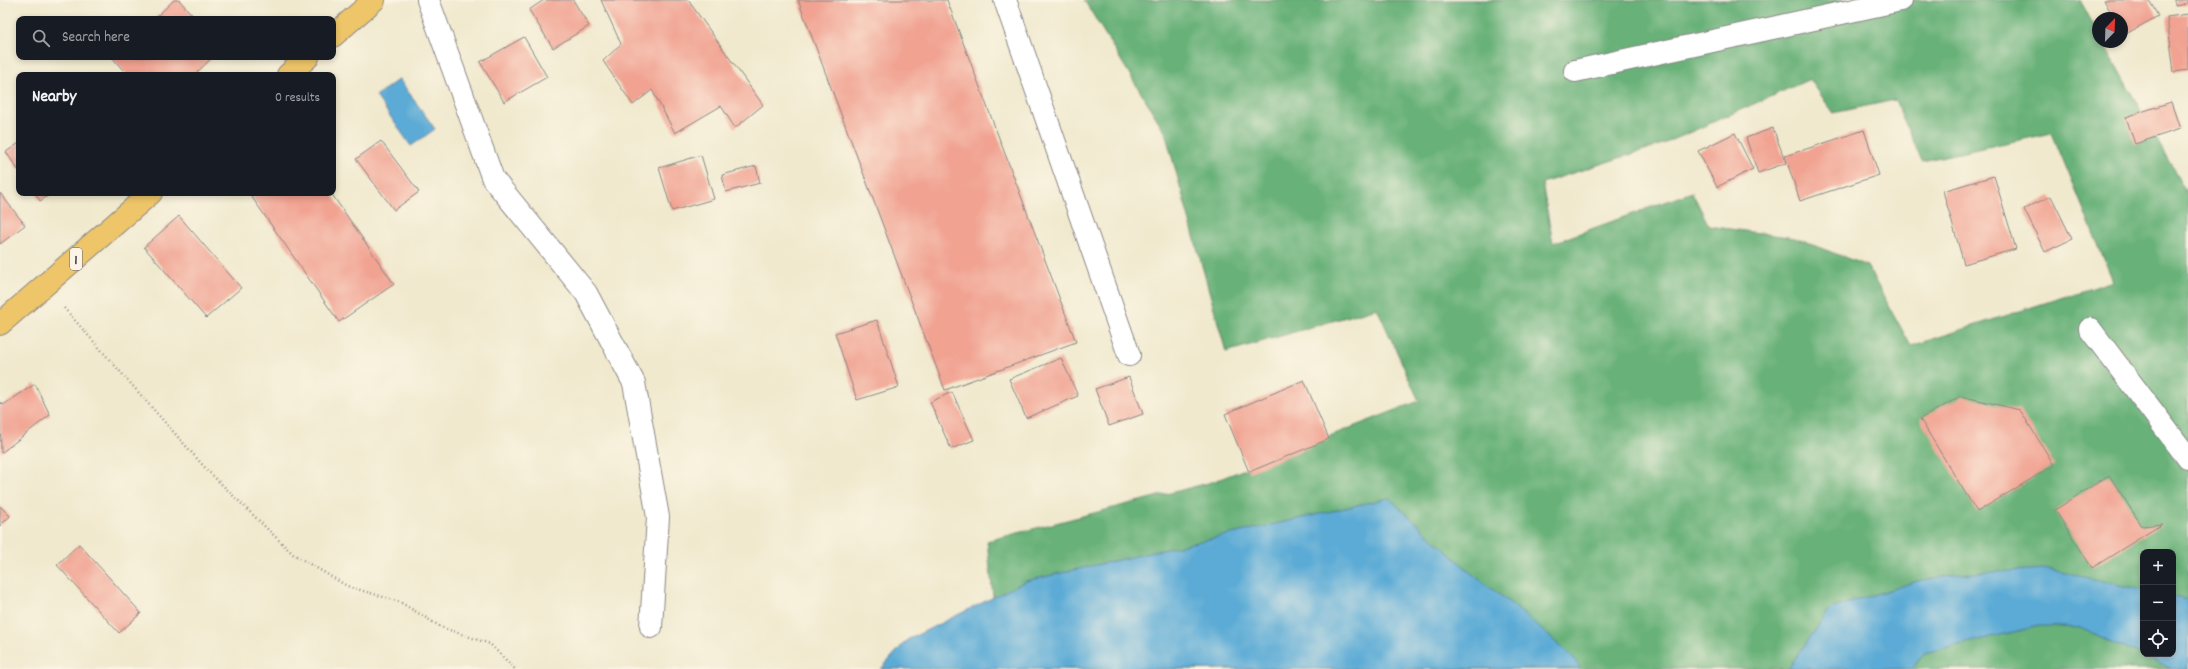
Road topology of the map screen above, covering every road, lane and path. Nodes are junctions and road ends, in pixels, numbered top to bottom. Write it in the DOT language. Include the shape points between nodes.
graph roads {
  1 [pos="374,0"];
  2 [pos="428,0"];
  3 [pos="1005,0"];
  4 [pos="1901,0"];
  5 [pos="336,33"];
  6 [pos="305,60"];
  7 [pos="1575,71"];
  8 [pos="291,72"];
  9 [pos="149,196"];
  10 [pos="44,286"];
  11 [pos="0,324"];
  12 [pos="2090,328"];
  13 [pos="1129,355"];
  14 [pos="2188,458"];
  15 [pos="651,627"];
  16 [pos="515,669"];
  1 -- 5 [label="highway"];
  2 -- 15 [label="street" via="493,179 586,293 634,383 658,517"];
  3 -- 13 [label="street"];
  4 -- 7 [label="street"];
  6 -- 8 [label="highway"];
  9 -- 10 [label="highway, 1"];
  10 -- 11 [label="highway, 1"];
  10 -- 16 [label="path" via="207,470 293,554 347,586 400,602 441,627 490,644"];
  12 -- 14 [label="street"];
}
